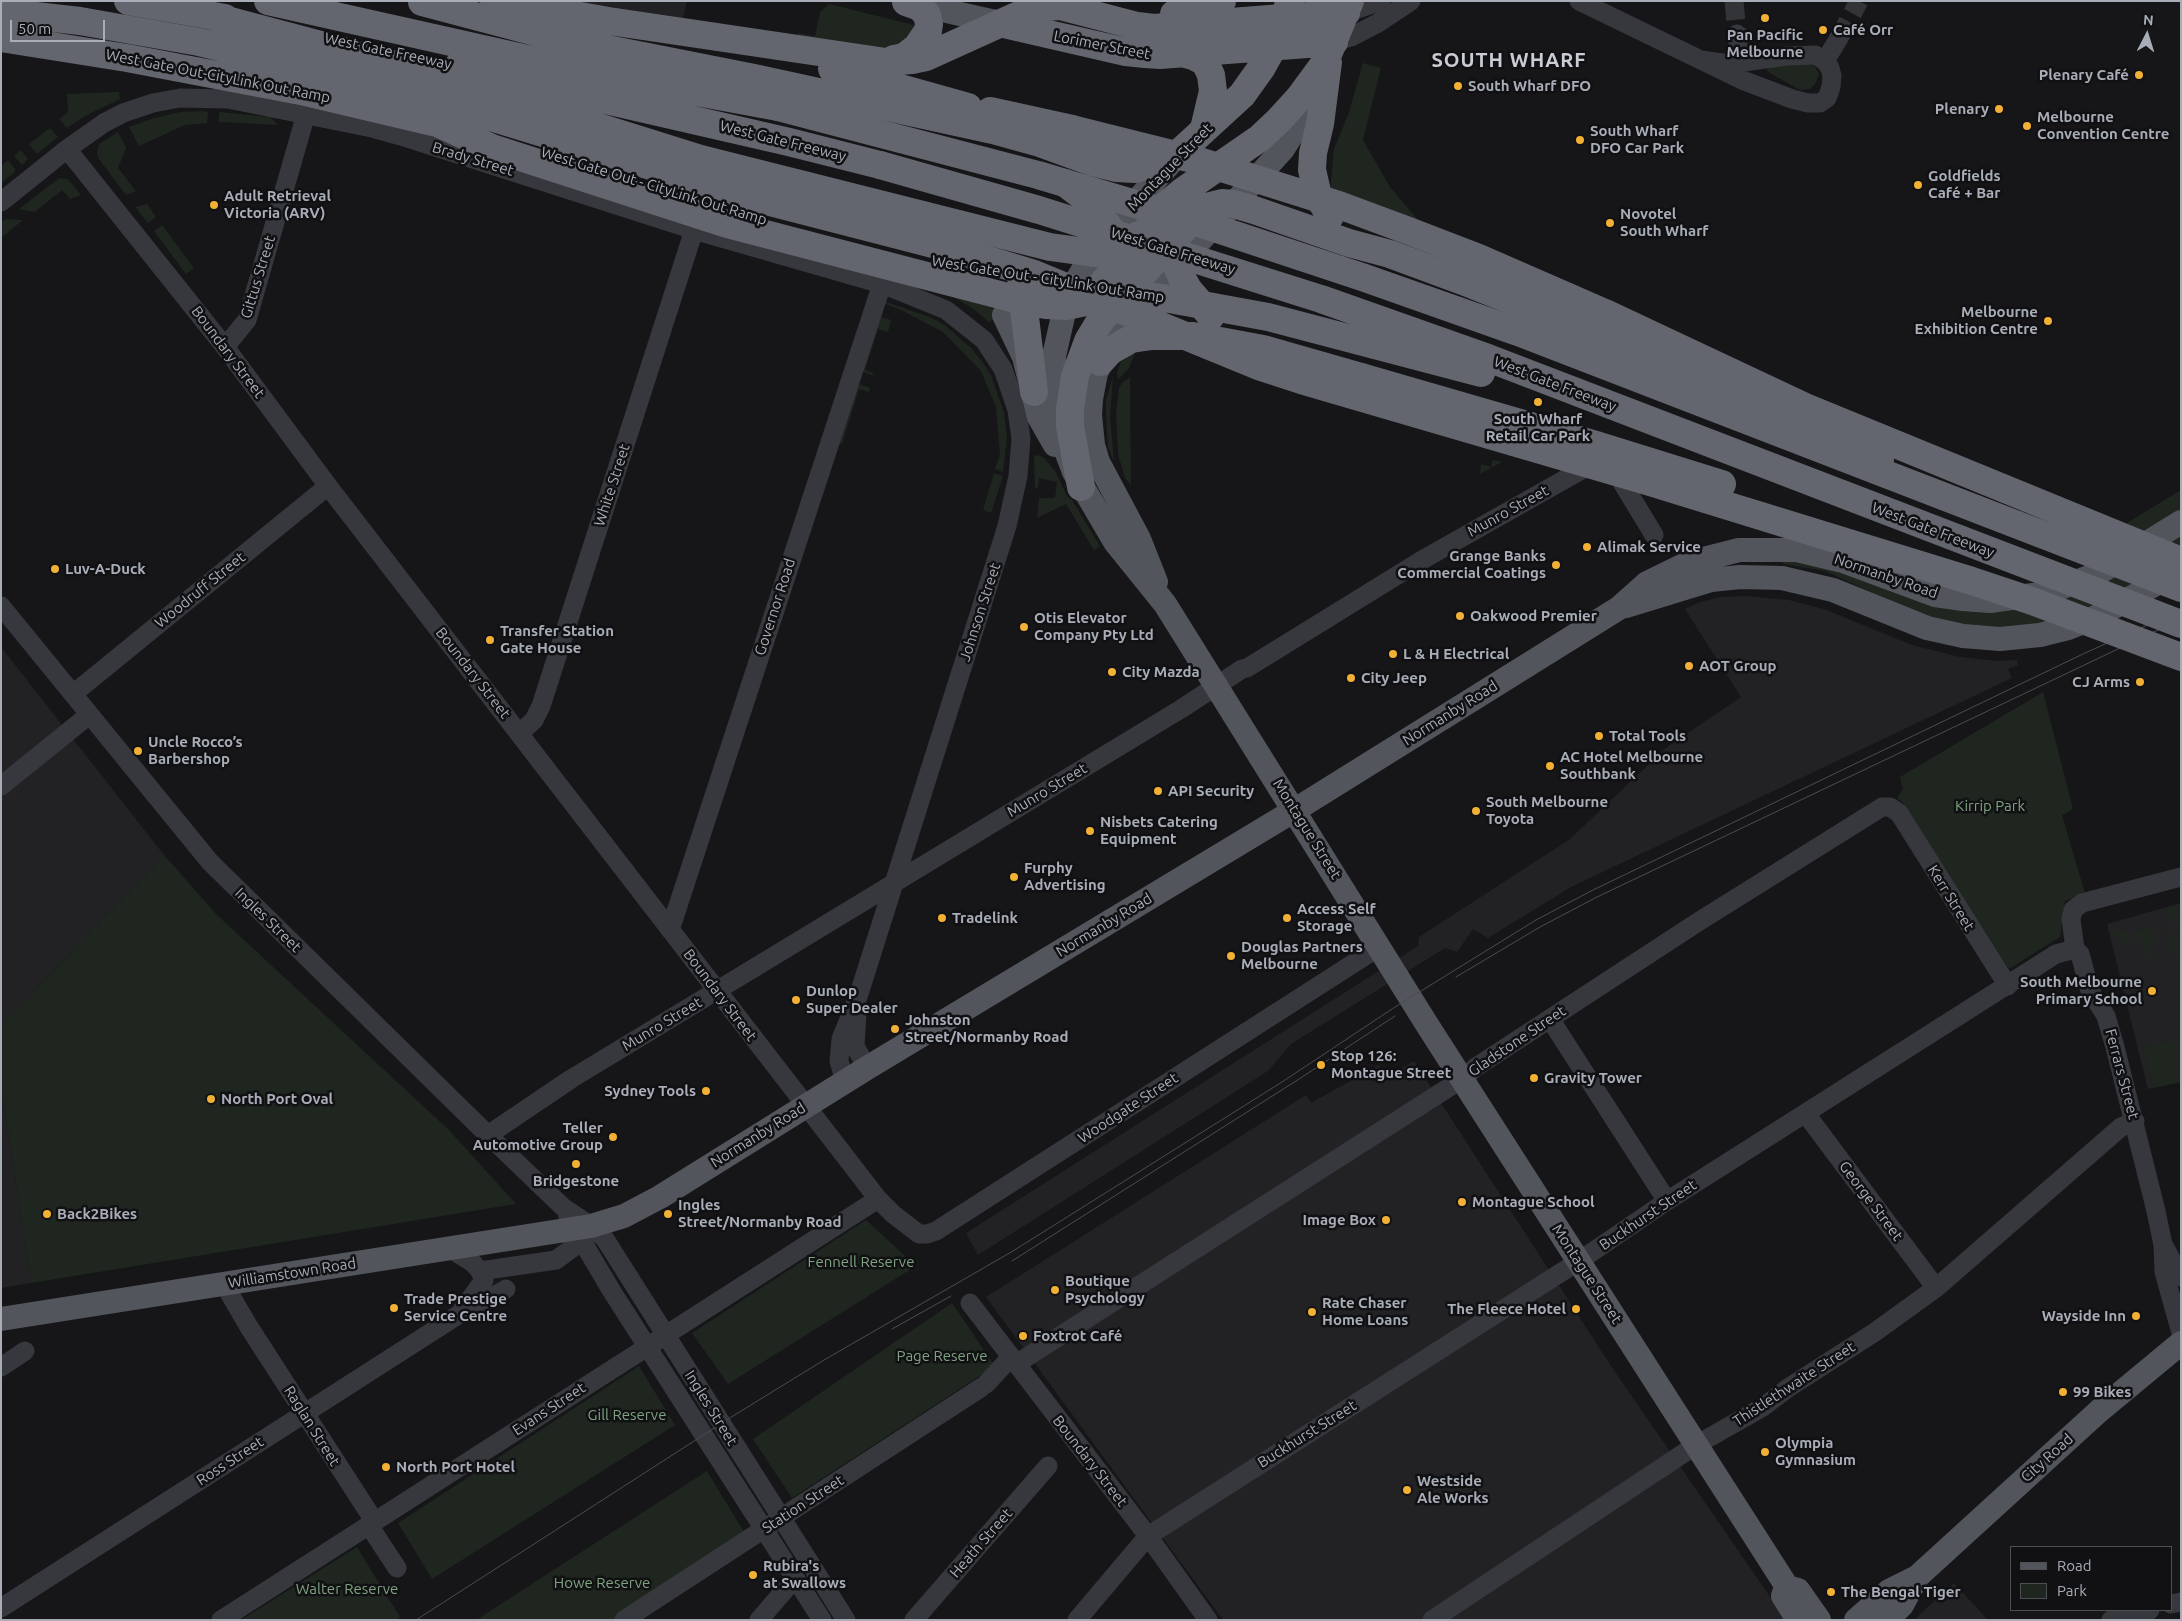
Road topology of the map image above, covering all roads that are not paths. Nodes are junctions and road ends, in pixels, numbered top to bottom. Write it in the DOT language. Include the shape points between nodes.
graph roads {
  1 [pos="128,1"];
  2 [pos="268,1"];
  3 [pos="337,1"];
  4 [pos="421,1"];
  5 [pos="494,1"];
  6 [pos="1222,1"];
  7 [pos="1381,1"];
  8 [pos="1411,1"];
  9 [pos="1579,1"];
  10 [pos="905,2"];
  11 [pos="1049,4"];
  12 [pos="1348,7"];
  13 [pos="1300,9"];
  14 [pos="1,12"];
  15 [pos="1096,14"];
  16 [pos="208,15"];
  17 [pos="609,21"];
  18 [pos="1000,23"];
  19 [pos="1,28"];
  20 [pos="1737,34"];
  21 [pos="1,38"];
  22 [pos="1838,38"];
  23 [pos="1273,46"];
  24 [pos="1181,53"];
  25 [pos="1329,54"];
  26 [pos="1701,60"];
  27 [pos="1826,61"];
  28 [pos="886,62"];
  29 [pos="1740,63"];
  30 [pos="348,77"];
  31 [pos="643,87"];
  32 [pos="306,114"];
  33 [pos="963,114"];
  34 [pos="433,121"];
  35 [pos="1193,140"];
  36 [pos="66,149"];
  37 [pos="1,202"];
  38 [pos="1234,204"];
  39 [pos="1166,205"];
  40 [pos="970,228"];
  41 [pos="694,230"];
  42 [pos="1112,247"];
  43 [pos="1172,255"];
  44 [pos="1400,257"];
  45 [pos="882,284"];
  46 [pos="1130,289"];
  47 [pos="1066,306"];
  48 [pos="1014,308"];
  49 [pos="1121,328"];
  50 [pos="225,347"];
  51 [pos="1272,352"];
  52 [pos="1100,362"];
  53 [pos="1034,392"];
  54 [pos="1665,427"];
  55 [pos="1077,480"];
  56 [pos="328,486"];
  57 [pos="2181,522"];
  58 [pos="2028,530"];
  59 [pos="1654,535"];
  60 [pos="2181,561"];
  61 [pos="2181,570"];
  62 [pos="2181,588"];
  63 [pos="1165,604"];
  64 [pos="1,606"];
  65 [pos="1619,608"];
  66 [pos="2169,619"];
  67 [pos="2181,656"];
  68 [pos="1217,686"];
  69 [pos="73,694"];
  70 [pos="89,714"];
  71 [pos="520,733"];
  72 [pos="1,786"];
  73 [pos="1895,809"];
  74 [pos="1295,810"];
  75 [pos="2181,876"];
  76 [pos="894,881"];
  77 [pos="670,930"];
  78 [pos="1379,947"];
  79 [pos="2075,949"];
  80 [pos="2008,986"];
  81 [pos="716,991"];
  82 [pos="858,997"];
  83 [pos="1550,1019"];
  84 [pos="868,1068"];
  85 [pos="1462,1079"];
  86 [pos="845,1082"];
  87 [pos="805,1106"];
  88 [pos="1806,1114"];
  89 [pos="2135,1121"];
  90 [pos="488,1136"];
  91 [pos="878,1199"];
  92 [pos="1667,1201"];
  93 [pos="578,1226"];
  94 [pos="2163,1245"];
  95 [pos="449,1248"];
  96 [pos="1579,1261"];
  97 [pos="482,1276"];
  98 [pos="2181,1277"];
  99 [pos="224,1284"];
  100 [pos="1936,1288"];
  101 [pos="970,1303"];
  102 [pos="458,1315"];
  103 [pos="1,1319"];
  104 [pos="2181,1333"];
  105 [pos="665,1334"];
  106 [pos="2181,1342"];
  107 [pos="647,1346"];
  108 [pos="26,1352"];
  109 [pos="1014,1360"];
  110 [pos="1,1366"];
  111 [pos="304,1414"];
  112 [pos="1696,1445"];
  113 [pos="1048,1466"];
  114 [pos="781,1518"];
  115 [pos="372,1523"];
  116 [pos="764,1529"];
  117 [pos="1148,1536"];
  118 [pos="397,1568"];
  119 [pos="1917,1577"];
  120 [pos="795,1578"];
  121 [pos="1786,1587"];
  122 [pos="1,1608"];
  123 [pos="2146,1611"];
  124 [pos="2118,1619"];
  125 [pos="221,1620"];
  126 [pos="624,1620"];
  127 [pos="759,1620"];
  128 [pos="822,1620"];
  129 [pos="846,1620"];
  130 [pos="914,1620"];
  131 [pos="1077,1620"];
  132 [pos="1208,1620"];
  133 [pos="1432,1620"];
  134 [pos="1798,1620"];
  135 [pos="1819,1620"];
  136 [pos="1856,1620"];
  137 [pos="1887,1620"];
  1 -- 16 [label="highway, West Gate Freeway"];
  2 -- 31 [label="highway"];
  3 -- 31 [label="highway, West Gate Freeway"];
  4 -- 33 [label="highway" via="577,43"];
  5 -- 17 [label="highway"];
  6 -- 15 [label="highway" via="1171,14"];
  7 -- 12 [label="street"];
  8 -- 25 [label="street"];
  9 -- 26 [label="street"];
  10 -- 18 [label="main road, Lorimer Street"];
  10 -- 28 [label="highway" via="920,7 927,15 928,30 904,57"];
  11 -- 15 [label="highway, Lorimer Street"];
  11 -- 18 [label="highway, Lorimer Street"];
  12 -- 13 [label="highway, Lorimer Street"];
  12 -- 25 [label="highway"];
  13 -- 15 [label="highway, Lorimer Street" via="1204,26 1154,28"];
  13 -- 23 [label="highway, Montague Street"];
  14 -- 30 [label="highway" via="80,21 170,37"];
  16 -- 31 [label="highway, West Gate Freeway"];
  16 -- 40 [label="highway" via="426,73 701,159"];
  17 -- 28 [label="highway, Lorimer Street"];
  17 -- 33 [label="highway" via="822,66"];
  18 -- 24 [label="highway, Lorimer Street" via="1126,52"];
  18 -- 28 [label="highway, Lorimer Street" via="926,57"];
  19 -- 30 [label="highway"];
  20 -- 29 [label="street"];
  21 -- 34 [label="highway, West Gate Out-CityLink Out Ramp" via="306,92"];
  22 -- 27 [label="street"];
  23 -- 24 [label="highway, Lorimer Street"];
  23 -- 25 [label="highway, Lorimer Street"];
  23 -- 35 [label="highway, Montague Street" via="1242,96"];
  24 -- 35 [label="highway" via="1204,62 1211,75 1213,91"];
  25 -- 38 [label="main road" via="1296,131"];
  25 -- 39 [label="highway" via="1299,98 1260,138"];
  25 -- 44 [label="highway" via="1313,153 1312,170 1318,196 1333,220 1344,229"];
  26 -- 27 [label="street" via="1759,87 1815,104 1824,101 1830,93 1832,76"];
  26 -- 29 [label="street" via="1720,64"];
  27 -- 29 [label="street" via="1810,54"];
  30 -- 67 [label="highway, bridge" via="762,200 1025,271 1261,367 1963,578"];
  31 -- 54 [label="highway, West Gate Freeway, bridge" via="789,142 917,175 1241,272 1488,358"];
  31 -- 58 [label="highway, West Gate Freeway, bridge" via="778,107 1038,175 1288,252 1518,332"];
  32 -- 36 [label="street, Brady Street" via="228,99 180,98 123,113"];
  32 -- 41 [label="street, Brady Street" via="401,136"];
  32 -- 50 [label="street, Gittus Street" via="247,320"];
  33 -- 35 [label="highway" via="1020,137 1116,168 1152,166 1165,161"];
  33 -- 42 [label="highway" via="1054,174 1091,203"];
  33 -- 60 [label="highway, bridge" via="1099,135 1196,160 1340,205 1480,258 1814,410"];
  34 -- 48 [label="highway" via="492,148 718,222 969,288"];
  34 -- 54 [label="highway, West Gate Out - CityLink Out Ramp, bridge" via="802,230 966,267 1268,317 1458,366"];
  35 -- 39 [label="highway" via="1177,167"];
  35 -- 42 [label="main road, Montague Street"];
  36 -- 37 [label="street, Brady Street"];
  36 -- 50 [label="street, Boundary Street"];
  38 -- 43 [label="highway" via="1219,203 1206,207"];
  38 -- 44 [label="highway"];
  39 -- 42 [label="highway" via="1148,228"];
  39 -- 43 [label="highway" via="1165,225"];
  40 -- 42 [label="highway" via="1050,247"];
  40 -- 48 [label="highway" via="992,236 1011,252 1019,270"];
  41 -- 45 [label="street, Brady Street"];
  41 -- 71 [label="street, White Street" via="541,706 534,720"];
  42 -- 46 [label="highway"];
  42 -- 47 [label="highway" via="1110,277 1087,300"];
  43 -- 46 [label="highway"];
  43 -- 49 [label="main road, Montague Street"];
  43 -- 51 [label="highway" via="1188,289 1206,311 1240,338"];
  44 -- 58 [label="highway, bridge" via="1579,326 1730,390"];
  45 -- 76 [label="street, Johnson Street" via="946,310 984,340 1004,369 1017,410 1021,439 1018,476 1007,526"];
  45 -- 77 [label="street, Governor Road"];
  46 -- 49 [label="highway" via="1127,314"];
  46 -- 55 [label="highway" via="1094,330 1075,376 1070,426"];
  47 -- 48 [label="highway"];
  47 -- 55 [label="main road, Montague Street" via="1054,356 1054,406"];
  48 -- 53 [label="highway"];
  49 -- 52 [label="main road, Montague Street"];
  50 -- 56 [label="street, Boundary Street"];
  51 -- 52 [label="highway" via="1193,336 1152,336 1131,339 1117,346"];
  51 -- 66 [label="highway, bridge" via="1596,445"];
  52 -- 63 [label="main road, Montague Street" via="1091,399 1093,445 1103,472 1139,539"];
  53 -- 55 [label="main road" via="1039,417"];
  54 -- 66 [label="highway, West Gate Freeway, bridge"];
  55 -- 63 [label="main road, Montague Street" via="1115,542"];
  56 -- 69 [label="street, Woodruff Street"];
  56 -- 71 [label="street, Boundary Street"];
  57 -- 65 [label="main road, Normanby Road" via="2097,574 2047,593 1990,600 1936,595 1828,556 1797,550 1758,549 1723,553 1679,567 1647,583"];
  58 -- 62 [label="highway, West Gate Freeway, bridge"];
  59 -- 68 [label="street, Munro Street" via="1613,471 1599,466 1585,468 1422,560"];
  61 -- 65 [label="main road, Normanby Road" via="2096,617 2068,628 2016,638 1981,638 1927,628 1832,590 1782,578 1740,576 1711,580"];
  63 -- 68 [label="main road, Montague Street"];
  64 -- 69 [label="street, Ingles Street"];
  65 -- 74 [label="main road, Normanby Road"];
  68 -- 74 [label="main road, Montague Street"];
  68 -- 76 [label="street, Munro Street"];
  69 -- 70 [label="street, Ingles Street"];
  70 -- 72 [label="street"];
  70 -- 90 [label="street, Ingles Street" via="210,862"];
  71 -- 77 [label="street, Boundary Street"];
  73 -- 80 [label="street, Kerr Street"];
  73 -- 83 [label="street, Gladstone Street" via="1882,808"];
  74 -- 78 [label="main road, Montague Street"];
  74 -- 84 [label="main road, Normanby Road"];
  75 -- 79 [label="street, Ferrars Street" via="2090,900 2073,910"];
  76 -- 81 [label="street, Munro Street"];
  76 -- 82 [label="street, Johnson Street"];
  77 -- 81 [label="street, Boundary Street"];
  78 -- 85 [label="main road, Montague Street"];
  78 -- 91 [label="street, Woodgate Street" via="933,1232 923,1235 917,1232"];
  79 -- 80 [label="street, Buckhurst Street" via="2056,954"];
  79 -- 89 [label="street, Ferrars Street" via="2080,954 2090,991 2106,1016"];
  80 -- 88 [label="street, Buckhurst Street"];
  81 -- 87 [label="street, Boundary Street"];
  81 -- 90 [label="street, Munro Street" via="571,1080"];
  82 -- 84 [label="street, Johnson Street" via="855,1046"];
  82 -- 86 [label="street, Johnson Street" via="841,1042 839,1061"];
  83 -- 85 [label="street, Gladstone Street"];
  83 -- 92 [label="street"];
  84 -- 86 [label="main road, Normanby Road"];
  85 -- 96 [label="main road, Montague Street"];
  85 -- 109 [label="street, Gladstone Street"];
  86 -- 87 [label="main road, Normanby Road"];
  87 -- 91 [label="street, Boundary Street"];
  87 -- 93 [label="main road, Normanby Road" via="648,1204 612,1221"];
  88 -- 92 [label="street, Buckhurst Street"];
  88 -- 100 [label="street, George Street"];
  89 -- 94 [label="street, Ferrars Street"];
  89 -- 100 [label="street, Thistlethwaite Street" via="2121,1127"];
  90 -- 93 [label="street, Ingles Street"];
  91 -- 105 [label="street, Evans Street"];
  92 -- 96 [label="street, Buckhurst Street"];
  93 -- 95 [label="main road, Williamstown Road"];
  93 -- 97 [label="street" via="556,1260"];
  93 -- 105 [label="street, Ingles Street" via="614,1252"];
  93 -- 107 [label="street, Ingles Street"];
  94 -- 98 [label="street, Ferrars Street"];
  94 -- 104 [label="street, Ferrars Street" via="2164,1272"];
  95 -- 97 [label="street, Ross Street" via="473,1263"];
  95 -- 99 [label="main road, Williamstown Road"];
  96 -- 112 [label="main road, Montague Street"];
  96 -- 117 [label="street, Buckhurst Street"];
  97 -- 102 [label="street, Ross Street"];
  97 -- 102 [label="street, Ross Street" via="495,1288 512,1288"];
  99 -- 103 [label="main road, Williamstown Road"];
  99 -- 111 [label="street, Raglan Street"];
  100 -- 112 [label="street, Thistlethwaite Street" via="1762,1407"];
  101 -- 109 [label="street, Boundary Street"];
  102 -- 111 [label="street, Ross Street"];
  105 -- 107 [label="street, Evans Street"];
  105 -- 114 [label="street, Ingles Street"];
  106 -- 119 [label="main road, City Road" via="2099,1411"];
  107 -- 115 [label="street, Evans Street"];
  107 -- 116 [label="street, Ingles Street"];
  108 -- 110 [label="street"];
  109 -- 114 [label="street, Station Street" via="984,1386"];
  109 -- 117 [label="street, Boundary Street"];
  111 -- 115 [label="street, Raglan Street" via="371,1516"];
  111 -- 122 [label="street, Ross Street"];
  112 -- 121 [label="main road, Montague Street"];
  112 -- 133 [label="street, Thistlethwaite Street"];
  113 -- 130 [label="street, Heath Street"];
  114 -- 116 [label="street, Station Street"];
  114 -- 129 [label="street, Ingles Street"];
  115 -- 118 [label="street, Raglan Street" via="372,1530"];
  115 -- 125 [label="street, Evans Street"];
  116 -- 120 [label="street, Ingles Street"];
  116 -- 126 [label="street, Station Street"];
  117 -- 131 [label="street, Buckhurst Street"];
  117 -- 132 [label="street, Boundary Street"];
  119 -- 136 [label="main road, City Road" via="1889,1591"];
  119 -- 137 [label="main road, City Road" via="1902,1605"];
  120 -- 127 [label="street"];
  120 -- 128 [label="street, Ingles Street"];
  121 -- 134 [label="main road, Montague Street" via="1783,1596"];
  121 -- 135 [label="main road, Montague Street" via="1798,1590"];
  123 -- 124 [label="street"];
}
